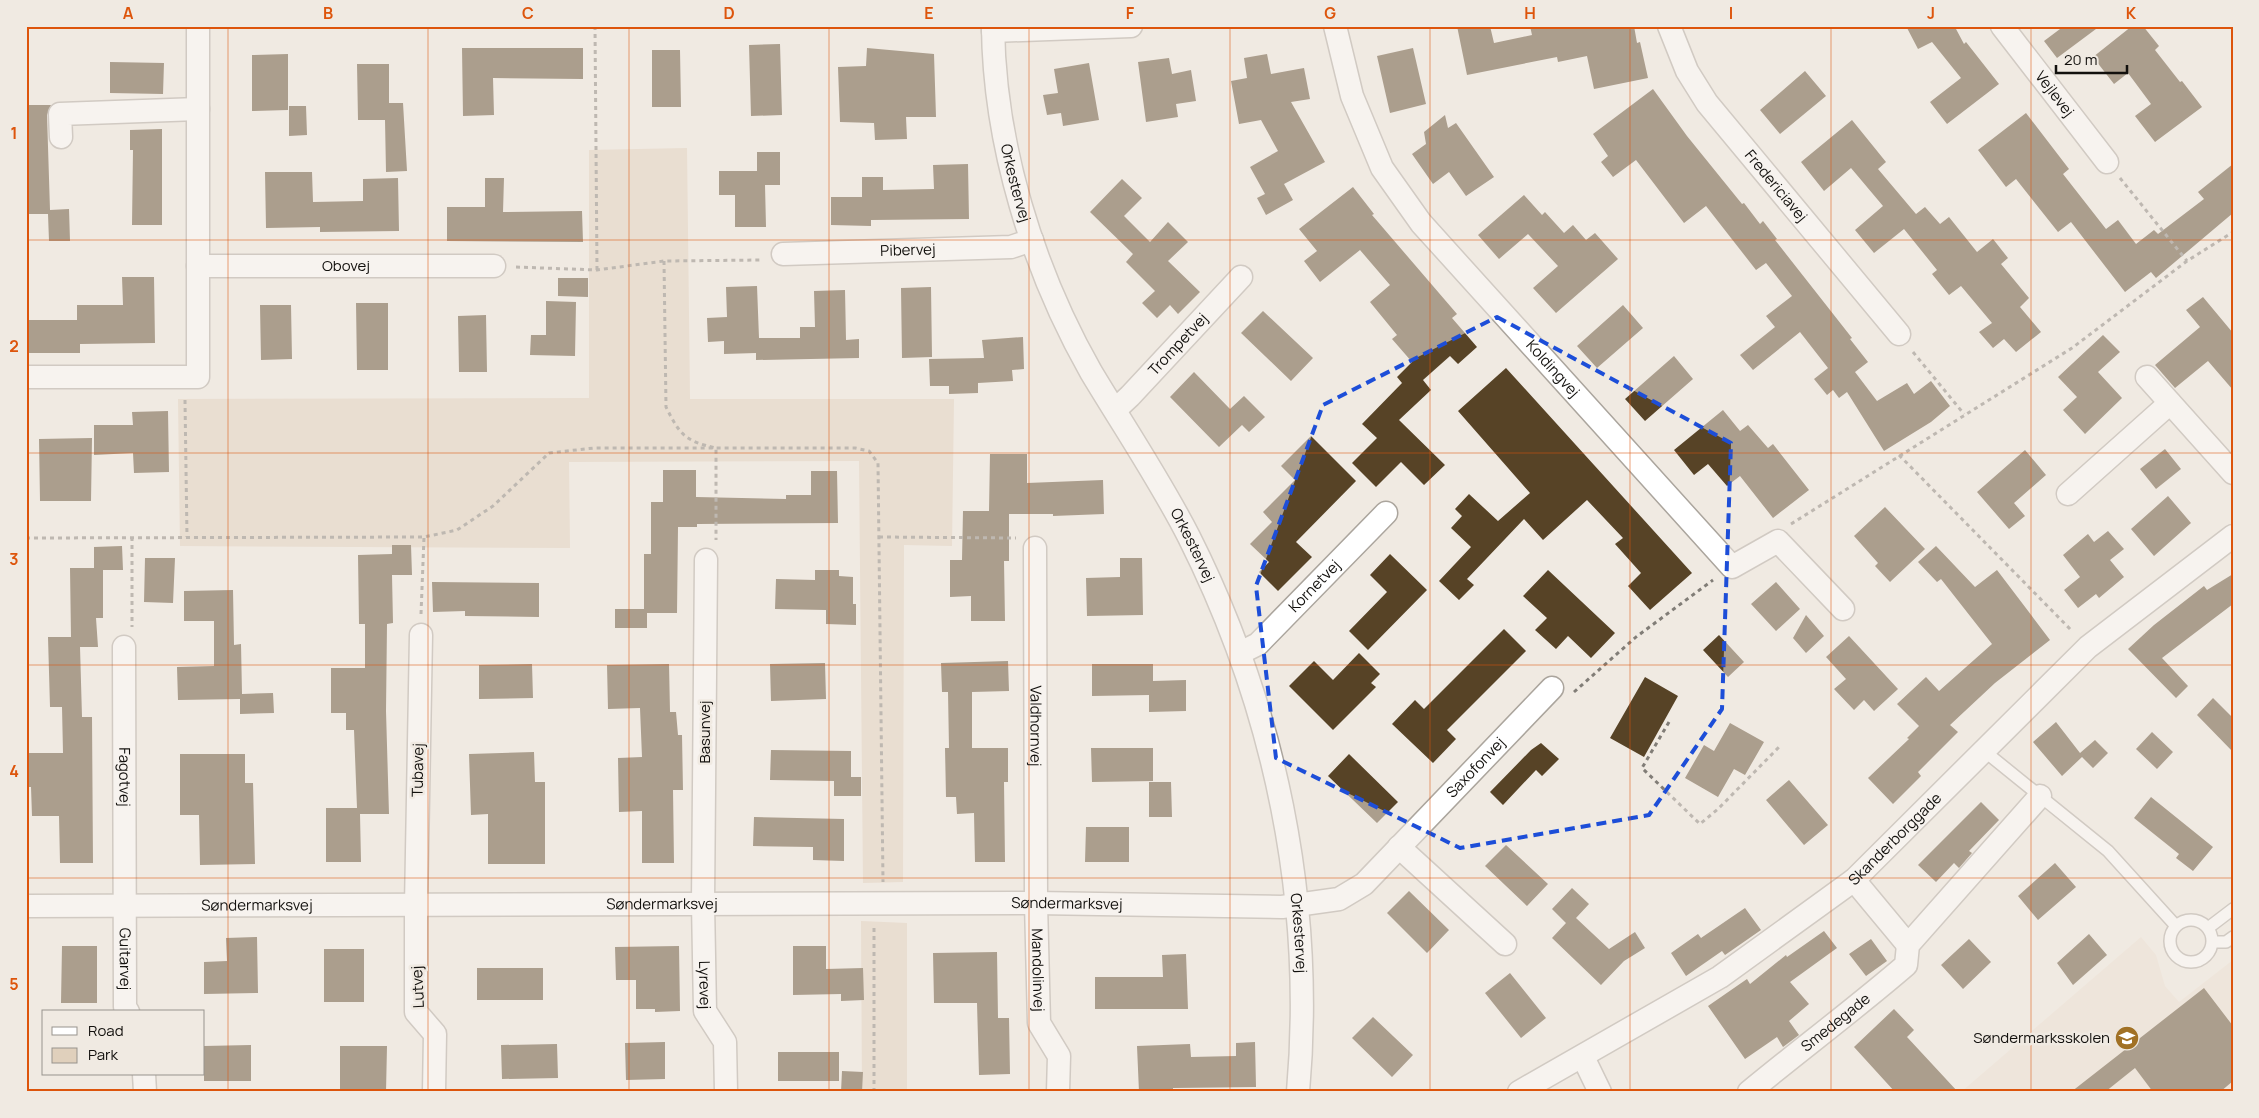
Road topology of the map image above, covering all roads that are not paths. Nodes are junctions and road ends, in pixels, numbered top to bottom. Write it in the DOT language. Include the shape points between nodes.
graph roads {
  1 [pos="198,26"];
  2 [pos="1131,26"];
  3 [pos="1335,26"];
  4 [pos="1669,26"];
  5 [pos="2002,26"];
  6 [pos="992,29"];
  7 [pos="198,109"];
  8 [pos="61,137"];
  9 [pos="2106,162"];
  10 [pos="1032,240"];
  11 [pos="783,254"];
  12 [pos="198,266"];
  13 [pos="494,266"];
  14 [pos="1241,277"];
  15 [pos="1899,334"];
  16 [pos="26,377"];
  17 [pos="2147,378"];
  18 [pos="2170,403"];
  19 [pos="1115,410"];
  20 [pos="2233,473"];
  21 [pos="2068,494"];
  22 [pos="1386,513"];
  23 [pos="2233,536"];
  24 [pos="1035,548"];
  25 [pos="706,560"];
  26 [pos="1843,609"];
  27 [pos="421,635"];
  28 [pos="124,647"];
  29 [pos="1240,653"];
  30 [pos="1552,688"];
  31 [pos="1983,750"];
  32 [pos="2040,796"];
  33 [pos="1399,847"];
  34 [pos="1854,880"];
  35 [pos="1036,902"];
  36 [pos="703,903"];
  37 [pos="1297,905"];
  38 [pos="26,906"];
  39 [pos="125,906"];
  40 [pos="416,906"];
  41 [pos="2233,908"];
  42 [pos="2176,926"];
  43 [pos="2208,928"];
  44 [pos="2233,938"];
  45 [pos="2213,942"];
  46 [pos="1505,944"];
  47 [pos="1908,945"];
  48 [pos="127,1010"];
  49 [pos="1583,1057"];
  50 [pos="144,1076"];
  51 [pos="145,1092"];
  52 [pos="434,1092"];
  53 [pos="726,1092"];
  54 [pos="1058,1092"];
  55 [pos="1298,1092"];
  56 [pos="1519,1092"];
  57 [pos="1600,1092"];
  58 [pos="1750,1092"];
  1 -- 7 [label="street"];
  2 -- 6 [label="street"];
  3 -- 26 [label="street, Koldingvej" via="1352,96 1382,168 1421,223 1732,566 1778,541"];
  4 -- 15 [label="street, Fredericiavej" via="1687,71 1707,103"];
  5 -- 9 [label="street, Vejlevej"];
  6 -- 10 [label="street, Orkestervej" via="1004,133 1016,190"];
  7 -- 8 [label="street" via="60,114"];
  7 -- 12 [label="street"];
  10 -- 11 [label="street, Pibervej" via="1011,247"];
  10 -- 19 [label="street, Orkestervej" via="1070,330"];
  12 -- 13 [label="street, Obovej"];
  12 -- 16 [label="street" via="198,377"];
  14 -- 19 [label="street, Trompetvej"];
  17 -- 18 [label="street"];
  18 -- 20 [label="street"];
  18 -- 21 [label="street"];
  19 -- 29 [label="street, Orkestervej" via="1169,498 1208,577"];
  22 -- 29 [label="street, Kornetvej" via="1258,644"];
  23 -- 31 [label="street, Skanderborggade" via="2088,647"];
  24 -- 35 [label="street, Valdhornvej"];
  25 -- 36 [label="street, Basunvej"];
  27 -- 40 [label="street, Tubavej"];
  28 -- 39 [label="street, Fagotvej"];
  29 -- 37 [label="street, Orkestervej" via="1267,739 1289,844"];
  30 -- 33 [label="street, Saxofonvej"];
  31 -- 32 [label="lane"];
  31 -- 34 [label="street, Skanderborggade"];
  32 -- 42 [label="lane" via="2108,851"];
  32 -- 47 [label="street, Smedegade"];
  33 -- 37 [label="street, Saxofonvej" via="1364,884 1338,899"];
  33 -- 46 [label="street"];
  34 -- 47 [label="street"];
  34 -- 49 [label="street, Skanderborggade" via="1720,977"];
  35 -- 36 [label="street, Søndermarksvej"];
  35 -- 37 [label="street, Søndermarksvej"];
  35 -- 54 [label="street, Mandolinvej" via="1039,1023 1059,1056"];
  36 -- 40 [label="street, Søndermarksvej"];
  36 -- 53 [label="street, Lyrevej" via="705,1011 725,1042"];
  37 -- 55 [label="street, Orkestervej" via="1302,953"];
  38 -- 39 [label="street, Søndermarksvej"];
  39 -- 40 [label="street, Søndermarksvej"];
  39 -- 48 [label="street, Guitarvej"];
  40 -- 52 [label="street, Lutvej" via="416,1012 435,1034"];
  41 -- 43 [label="lane"];
  42 -- 43 [label="lane" via="2194,919"];
  42 -- 45 [label="lane" via="2170,941 2171,948 2181,959 2192,962 2203,958"];
  43 -- 45 [label="lane"];
  44 -- 45 [label="lane" via="2226,942"];
  47 -- 58 [label="street, Smedegade" via="1906,965"];
  49 -- 56 [label="street, Skanderborggade"];
  49 -- 57 [label="street"];
  50 -- 51 [label="street"];
}
